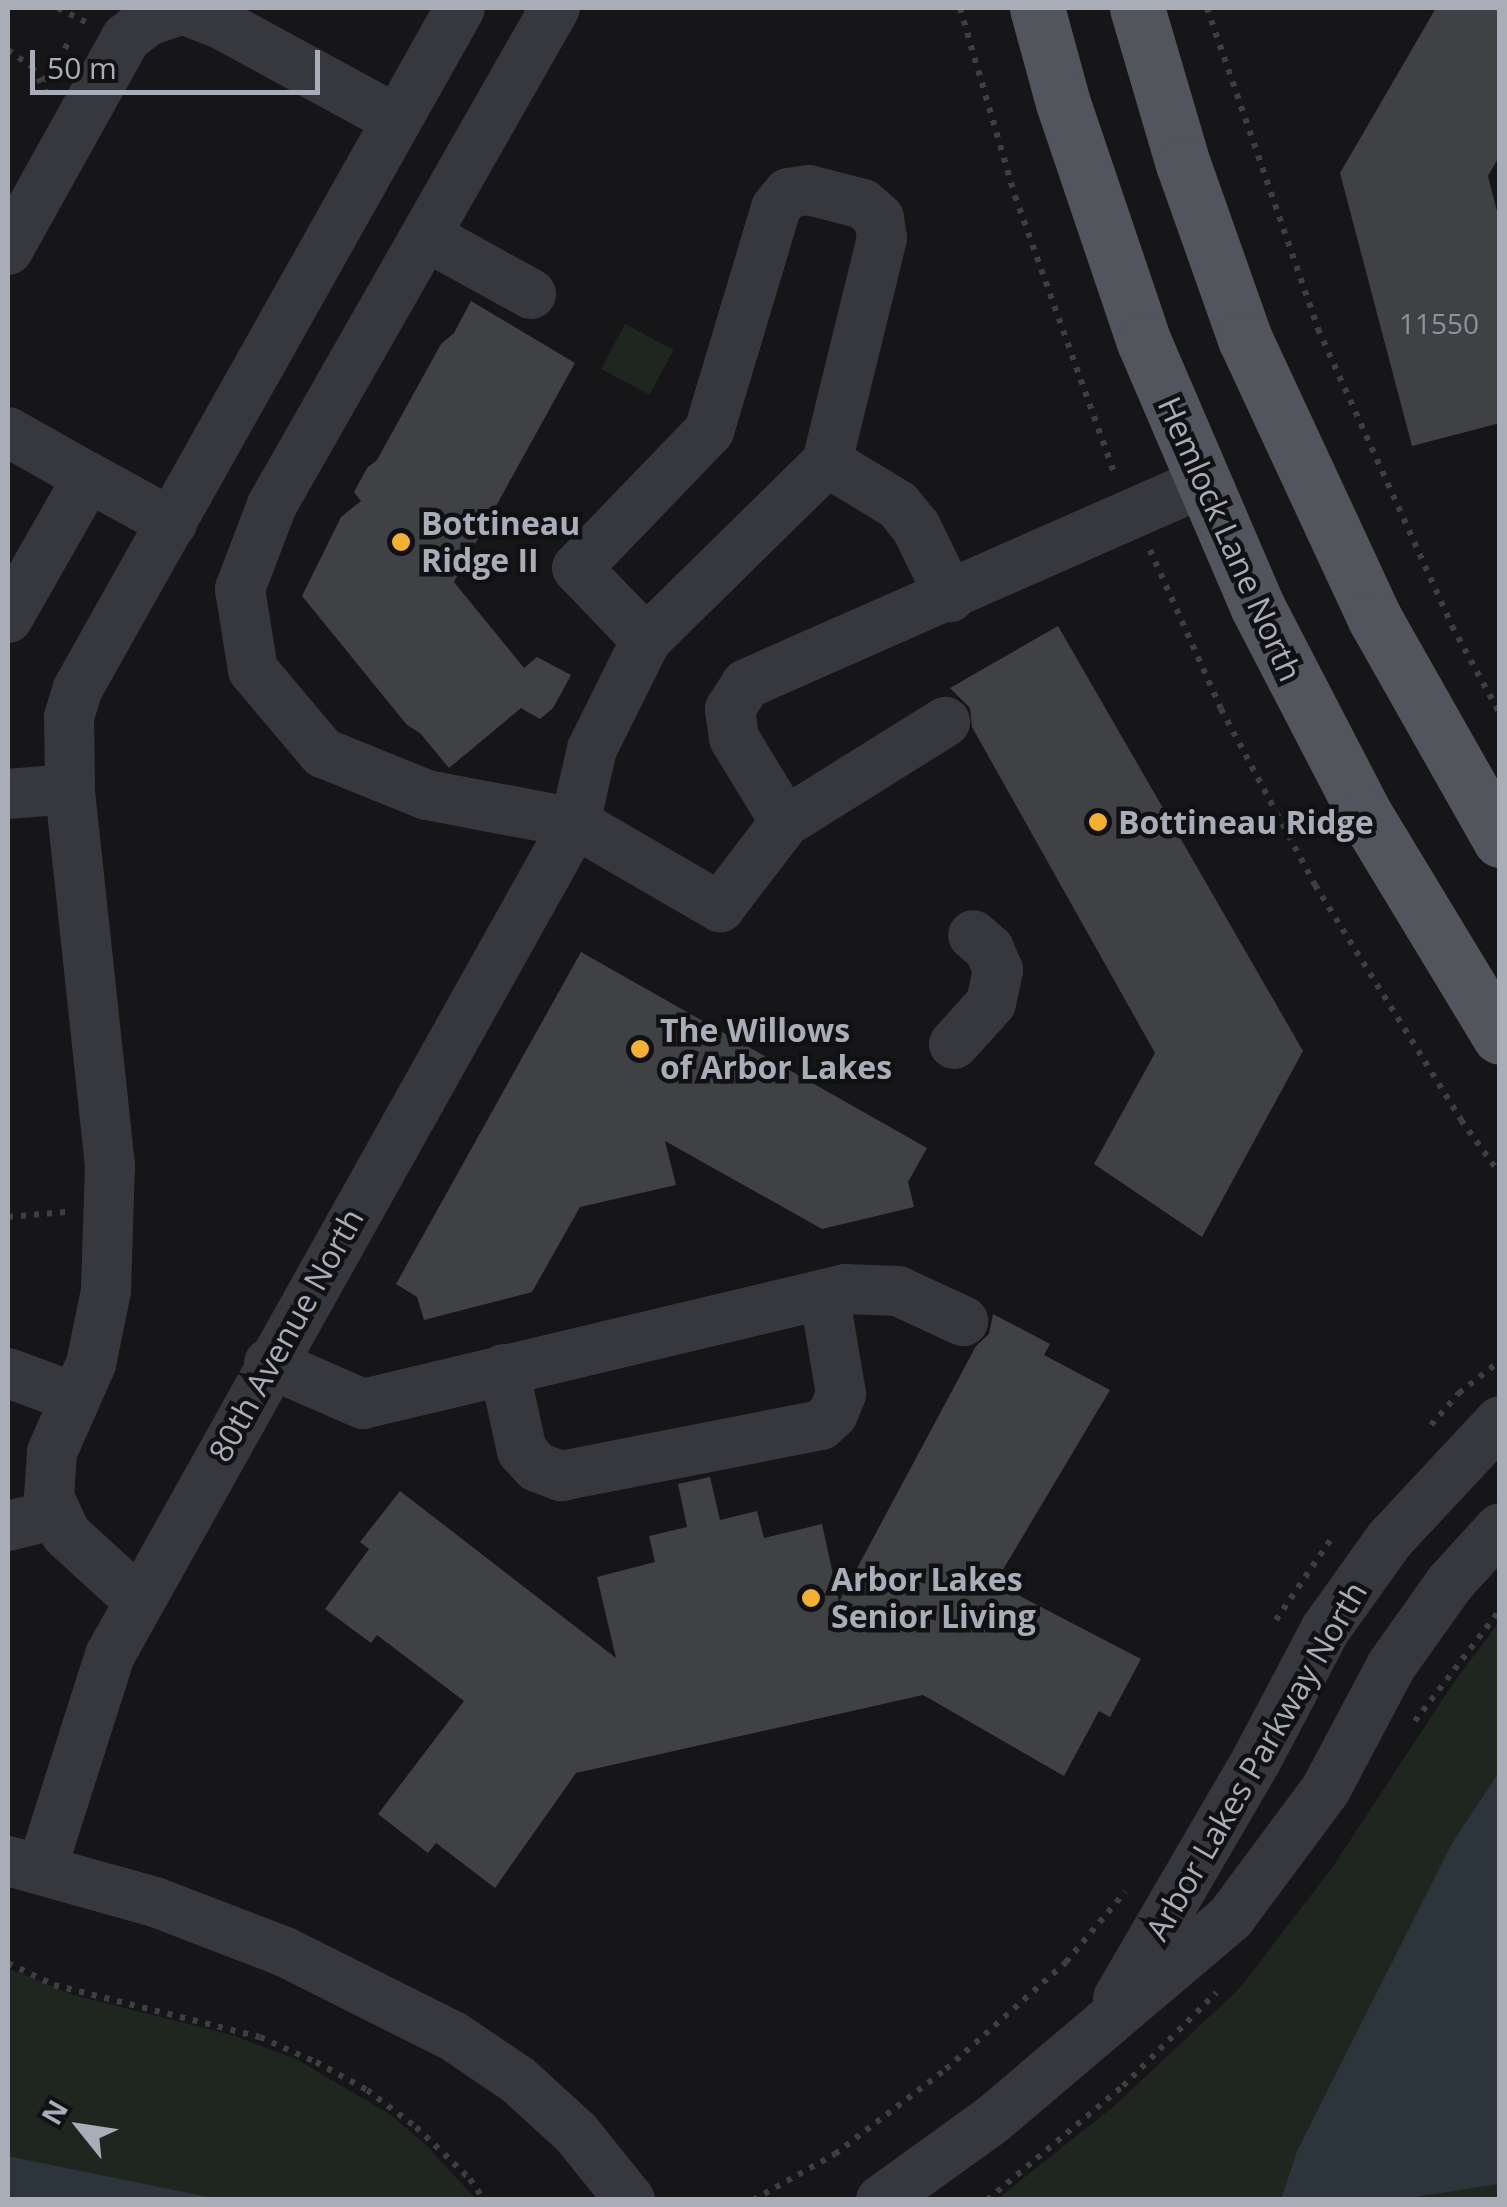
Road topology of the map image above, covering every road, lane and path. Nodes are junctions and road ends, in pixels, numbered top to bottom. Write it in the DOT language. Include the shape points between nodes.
graph roads {
  1 [pos="460,8"];
  2 [pos="556,8"];
  3 [pos="960,8"];
  4 [pos="1037,8"];
  5 [pos="1137,8"];
  6 [pos="1170,8"];
  7 [pos="1207,8"];
  8 [pos="395,119"];
  9 [pos="1183,164"];
  10 [pos="426,236"];
  11 [pos="8,250"];
  12 [pos="531,294"];
  13 [pos="8,432"];
  14 [pos="827,462"];
  15 [pos="88,477"];
  16 [pos="1202,484"];
  17 [pos="1121,486"];
  18 [pos="172,522"];
  19 [pos="1143,535"];
  20 [pos="950,597"];
  21 [pos="8,618"];
  22 [pos="646,640"];
  23 [pos="1500,714"];
  24 [pos="945,722"];
  25 [pos="70,789"];
  26 [pos="8,794"];
  27 [pos="784,822"];
  28 [pos="575,823"];
  29 [pos="1500,840"];
  30 [pos="973,935"];
  31 [pos="1500,1037"];
  32 [pos="954,1044"];
  33 [pos="1500,1174"];
  34 [pos="68,1212"];
  35 [pos="8,1216"];
  36 [pos="824,1294"];
  37 [pos="963,1320"];
  38 [pos="1500,1361"];
  39 [pos="269,1363"];
  40 [pos="504,1369"];
  41 [pos="8,1373"];
  42 [pos="76,1398"];
  43 [pos="1500,1421"];
  44 [pos="1419,1438"];
  45 [pos="56,1514"];
  46 [pos="8,1526"];
  47 [pos="1340,1527"];
  48 [pos="1500,1528"];
  49 [pos="138,1600"];
  50 [pos="1274,1623"];
  51 [pos="25,1864"];
  52 [pos="1136,1880"];
  53 [pos="8,1963"];
  54 [pos="1105,2021"];
  55 [pos="484,2200"];
  56 [pos="630,2200"];
  57 [pos="753,2200"];
  58 [pos="881,2200"];
  1 -- 8 [label="street"];
  2 -- 10 [label="street"];
  3 -- 17 [label="path" via="1026,229"];
  4 -- 16 [label="main road, Hemlock Lane North" via="1144,342"];
  5 -- 9 [label="main road"];
  6 -- 9 [label="main road" via="1188,69"];
  7 -- 23 [label="path" via="1318,329 1452,626"];
  8 -- 11 [label="street" via="182,9 126,38"];
  8 -- 18 [label="street"];
  9 -- 29 [label="main road" via="1245,339 1302,466 1375,619"];
  10 -- 12 [label="street"];
  10 -- 28 [label="street" via="272,506 240,588 252,670 323,753 427,795"];
  13 -- 15 [label="street"];
  14 -- 20 [label="street" via="898,505"];
  14 -- 22 [label="street, 80th Avenue North"];
  14 -- 22 [label="street" via="882,238 879,218 864,204 809,190 788,193 776,208 709,431 577,568"];
  15 -- 18 [label="street"];
  15 -- 21 [label="street"];
  16 -- 20 [label="street"];
  16 -- 31 [label="main road, Hemlock Lane North" via="1308,710"];
  18 -- 25 [label="street" via="77,690 68,716"];
  19 -- 33 [label="path" via="1221,709 1315,885"];
  20 -- 27 [label="street" via="746,684 730,710 734,738"];
  22 -- 28 [label="street, 80th Avenue North" via="592,749"];
  24 -- 27 [label="street"];
  25 -- 26 [label="street"];
  25 -- 42 [label="street" via="110,1166 106,1291 92,1364"];
  27 -- 28 [label="street" via="720,907"];
  28 -- 39 [label="street, 80th Avenue North"];
  30 -- 32 [label="street" via="998,970 992,1003"];
  34 -- 35 [label="path"];
  36 -- 37 [label="street" via="898,1291"];
  36 -- 40 [label="street"];
  36 -- 40 [label="street" via="840,1394 834,1414 821,1425 561,1476 536,1467 522,1451"];
  38 -- 44 [label="path" via="1459,1393"];
  39 -- 40 [label="street" via="362,1404"];
  39 -- 49 [label="street, 80th Avenue North"];
  41 -- 42 [label="street"];
  42 -- 45 [label="street" via="52,1452 48,1497"];
  43 -- 54 [label="street, Arbor Lakes Parkway North" via="1390,1539 1326,1630"];
  45 -- 46 [label="street"];
  45 -- 49 [label="street" via="86,1556"];
  47 -- 50 [label="path"];
  48 -- 54 [label="street, Arbor Lakes Parkway North" via="1392,1666 1326,1789 1231,1917"];
  49 -- 51 [label="street, 80th Avenue North"];
  51 -- 56 [label="street" via="155,1902 285,1952 453,2036 518,2080"];
  52 -- 57 [label="path" via="1066,1962 946,2069 835,2154"];
  53 -- 55 [label="path" via="54,1985 260,2037 316,2062 416,2127"];
  54 -- 58 [label="street, Arbor Lakes Parkway North" via="992,2120"];
}
